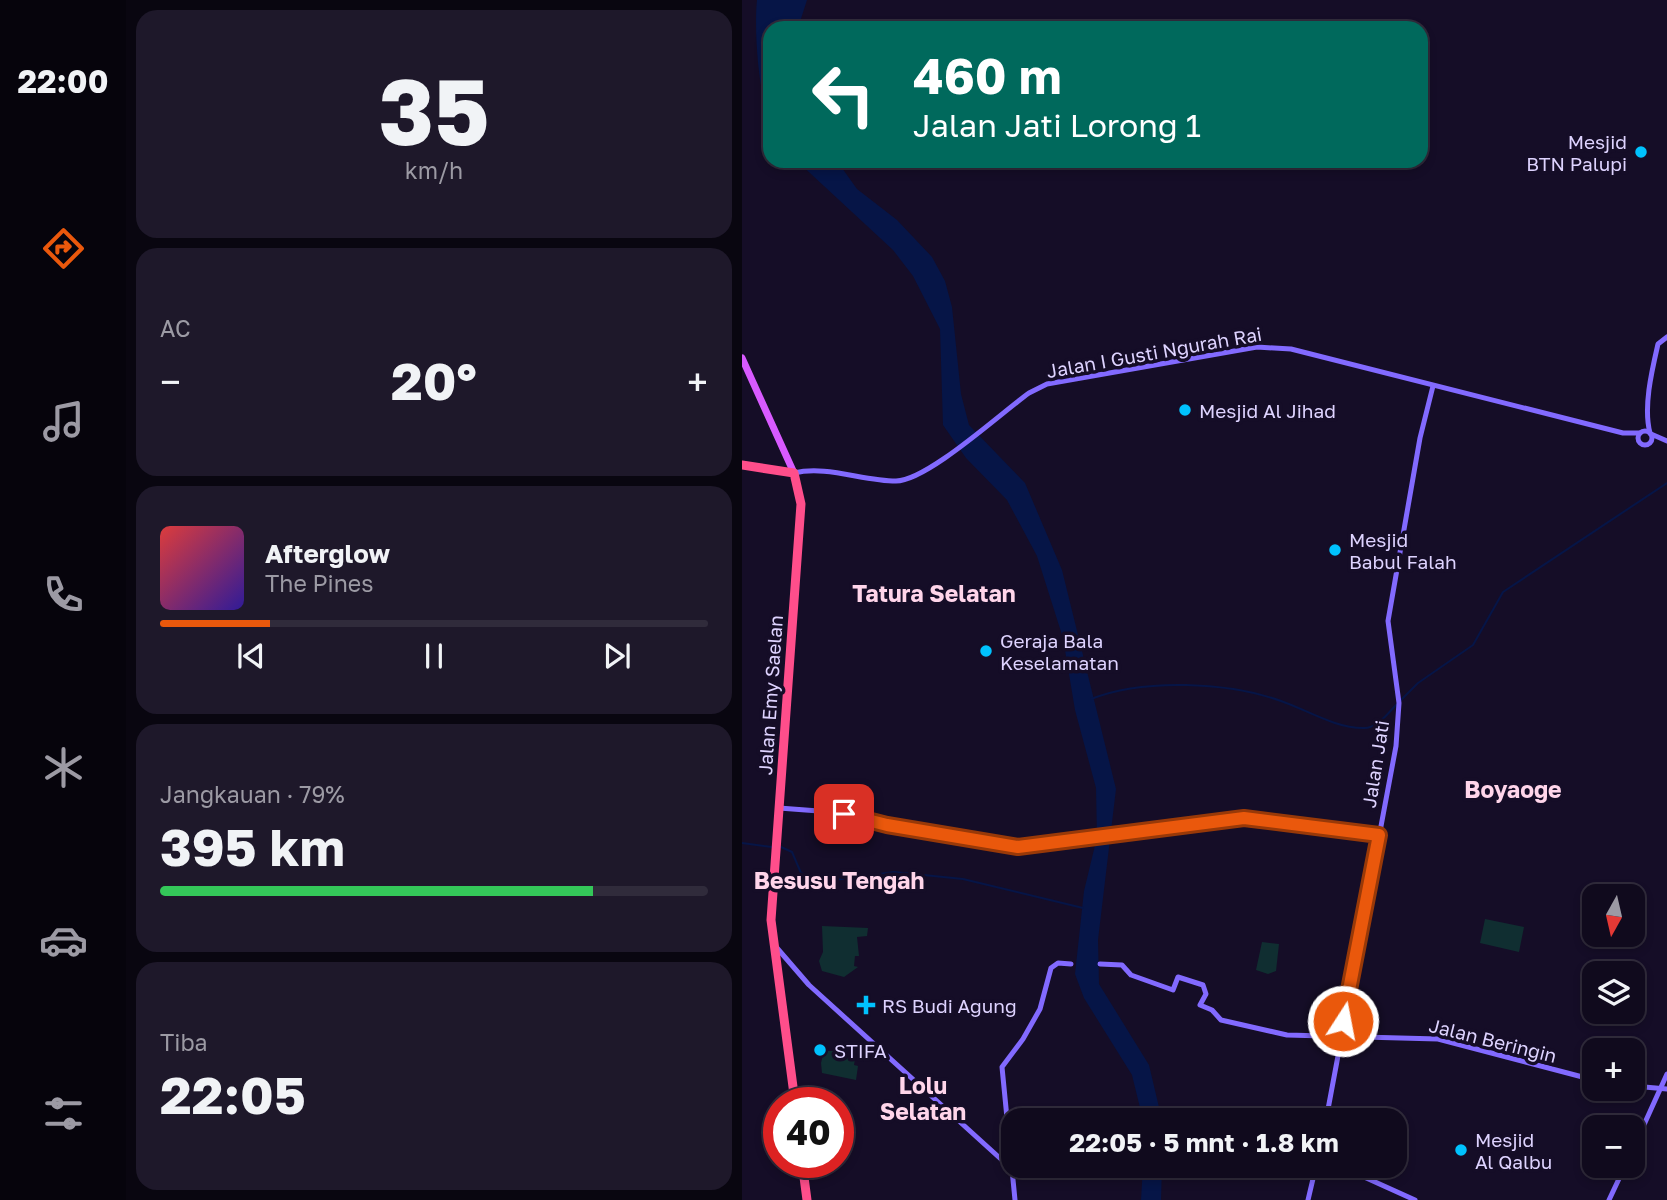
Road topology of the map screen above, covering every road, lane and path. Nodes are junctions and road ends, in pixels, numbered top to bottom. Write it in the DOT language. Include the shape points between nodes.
graph roads {
  1 [pos="1667,337"];
  2 [pos="742,358"];
  3 [pos="1433,386"];
  4 [pos="1647,420"];
  5 [pos="1623,433"];
  6 [pos="1641,433"];
  7 [pos="1650,434"];
  8 [pos="1666,441"];
  9 [pos="1639,442"];
  10 [pos="1649,444"];
  11 [pos="742,465"];
  12 [pos="794,473"];
  13 [pos="779,808"];
  14 [pos="1379,835"];
  15 [pos="775,945"];
  16 [pos="788,962"];
  17 [pos="1071,964"];
  18 [pos="1100,964"];
  19 [pos="778,965"];
  20 [pos="1341,1037"];
  21 [pos="1667,1074"];
  22 [pos="1582,1077"];
  23 [pos="793,1087"];
  24 [pos="1645,1087"];
  25 [pos="1664,1089"];
  26 [pos="1005,1108"];
  27 [pos="1328,1108"];
  28 [pos="1645,1126"];
  29 [pos="1001,1153"];
  30 [pos="997,1154"];
  31 [pos="1001,1158"];
  32 [pos="804,1178"];
  33 [pos="1014,1178"];
  34 [pos="1313,1178"];
  35 [pos="1366,1178"];
  36 [pos="1619,1178"];
  37 [pos="807,1200"];
  38 [pos="1015,1200"];
  39 [pos="1308,1200"];
  40 [pos="1415,1200"];
  41 [pos="1609,1200"];
  1 -- 4 [label="street" via="1657,348"];
  2 -- 12 [label="main road"];
  3 -- 5 [label="street, Jalan I Gusti Ngurah Rai"];
  3 -- 12 [label="street, Jalan I Gusti Ngurah Rai" via="1291,349 1257,347 1046,384 907,480"];
  3 -- 14 [label="street, Jalan Jati" via="1388,607 1399,703"];
  4 -- 6 [label="street"];
  4 -- 7 [label="street"];
  5 -- 6 [label="street, Jalan I Gusti Ngurah Rai"];
  5 -- 9 [label="street, Jalan I Gusti Ngurah Rai"];
  6 -- 7 [label="street, Jalan I Gusti Ngurah Rai"];
  6 -- 9 [label="street"];
  7 -- 8 [label="street"];
  7 -- 10 [label="street"];
  8 -- 10 [label="street"];
  9 -- 10 [label="street, Jalan I Gusti Ngurah Rai"];
  11 -- 12 [label="highway"];
  12 -- 13 [label="highway, Jalan Emy Saelan" via="801,515"];
  13 -- 14 [label="street" via="832,812 1006,846 1036,846 1244,818"];
  13 -- 15 [label="highway, Jalan Emy Saelan" via="771,920"];
  14 -- 20 [label="street, Jalan Jati"];
  15 -- 16 [label="street"];
  15 -- 19 [label="highway, Jalan Emy Saelan"];
  16 -- 19 [label="highway"];
  16 -- 30 [label="street"];
  17 -- 26 [label="street" via="1058,963 1051,968 1035,1018 1002,1067"];
  18 -- 20 [label="street, Jalan Beringin" via="1122,965 1131,975 1173,990 1178,977 1203,985 1206,993 1200,1005 1221,1020 1289,1036"];
  19 -- 23 [label="highway, Jalan Emy Saelan"];
  20 -- 22 [label="street, Jalan Beringin" via="1438,1040"];
  20 -- 27 [label="street, Jalan Jati"];
  21 -- 25 [label="street"];
  24 -- 25 [label="street"];
  25 -- 28 [label="street"];
  29 -- 30 [label="street"];
  30 -- 31 [label="street"];
  32 -- 37 [label="highway"];
  33 -- 38 [label="street"];
  34 -- 39 [label="street"];
  35 -- 40 [label="street"];
  36 -- 41 [label="street"];
}
